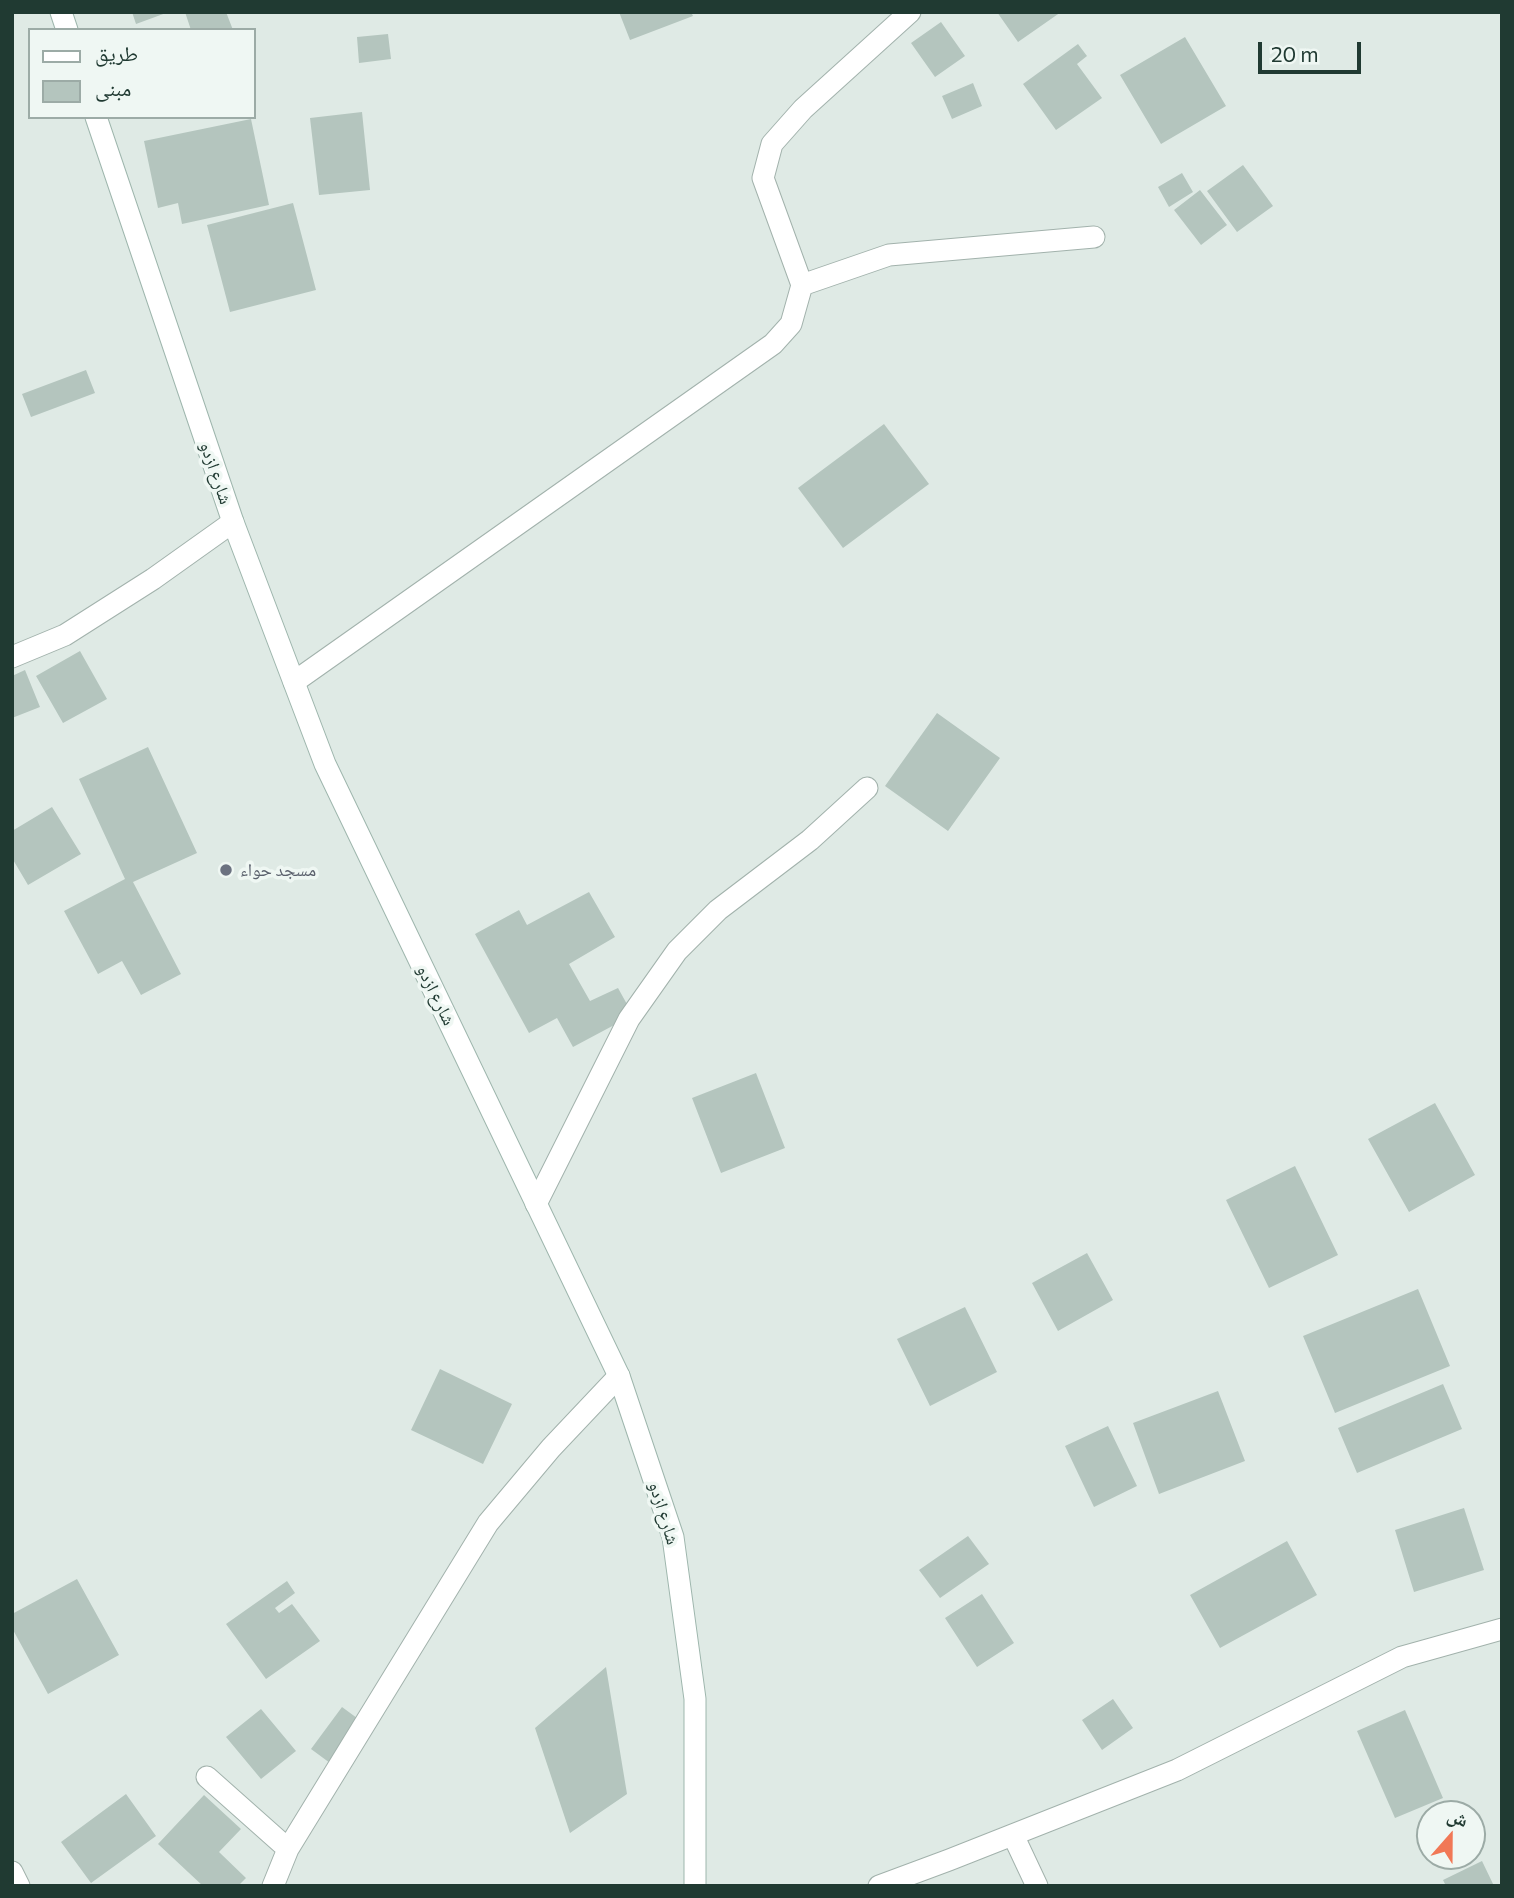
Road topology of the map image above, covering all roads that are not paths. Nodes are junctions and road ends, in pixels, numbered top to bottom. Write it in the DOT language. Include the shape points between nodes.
graph roads {
  1 [pos="910,12"];
  2 [pos="97,119"];
  3 [pos="1094,237"];
  4 [pos="802,285"];
  5 [pos="233,522"];
  6 [pos="12,657"];
  7 [pos="294,681"];
  8 [pos="867,788"];
  9 [pos="536,1205"];
  10 [pos="619,1376"];
  11 [pos="1502,1629"];
  12 [pos="207,1777"];
  13 [pos="1013,1835"];
  14 [pos="288,1849"];
  15 [pos="12,1871"];
  16 [pos="19,1886"];
  17 [pos="273,1886"];
  18 [pos="695,1886"];
  19 [pos="879,1886"];
  20 [pos="1037,1886"];
  1 -- 4 [label="street" via="803,109 772,144 763,178"];
  2 -- 5 [label="street, شارع ازدو"];
  3 -- 4 [label="street" via="889,255"];
  4 -- 7 [label="street" via="791,324 773,344"];
  5 -- 6 [label="street" via="65,635"];
  5 -- 7 [label="street, شارع ازدو"];
  7 -- 9 [label="street, شارع ازدو" via="326,764"];
  8 -- 9 [label="street" via="810,840 718,910 677,951 629,1019"];
  9 -- 10 [label="street, شارع ازدو"];
  10 -- 14 [label="street" via="488,1523"];
  10 -- 18 [label="street, شارع ازدو" via="673,1537 695,1699"];
  11 -- 13 [label="street" via="1402,1657 1177,1770"];
  12 -- 14 [label="street"];
  13 -- 19 [label="street"];
  13 -- 20 [label="street"];
  14 -- 17 [label="street"];
  15 -- 16 [label="street"];
}
